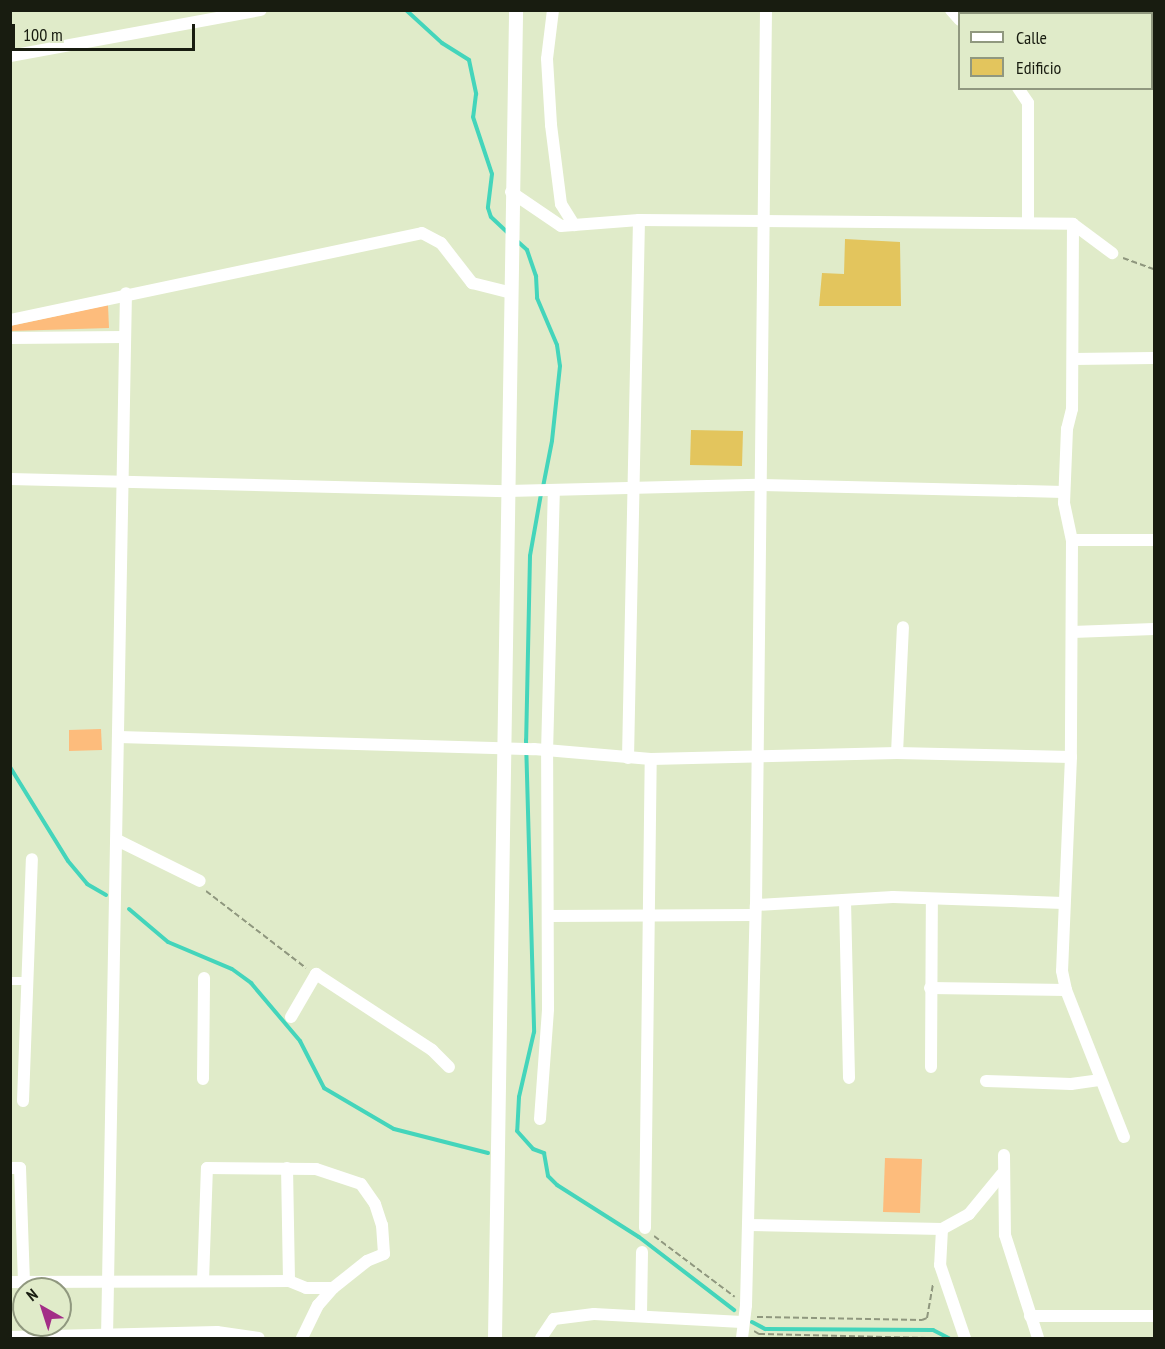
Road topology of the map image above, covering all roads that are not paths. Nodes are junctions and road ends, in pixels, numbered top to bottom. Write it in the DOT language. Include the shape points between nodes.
graph roads {
  1 [pos="261,10"];
  2 [pos="516,10"];
  3 [pos="553,10"];
  4 [pos="766,10"];
  5 [pos="10,56"];
  6 [pos="1019,90"];
  7 [pos="511,192"];
  8 [pos="639,220"];
  9 [pos="761,220"];
  10 [pos="1029,221"];
  11 [pos="1073,224"];
  12 [pos="574,225"];
  13 [pos="1112,253"];
  14 [pos="126,293"];
  15 [pos="512,293"];
  16 [pos="10,320"];
  17 [pos="125,337"];
  18 [pos="10,338"];
  19 [pos="1155,358"];
  20 [pos="1073,359"];
  21 [pos="10,479"];
  22 [pos="121,482"];
  23 [pos="758,484"];
  24 [pos="507,491"];
  25 [pos="554,491"];
  26 [pos="635,491"];
  27 [pos="1064,492"];
  28 [pos="1072,540"];
  29 [pos="1155,540"];
  30 [pos="903,627"];
  31 [pos="1155,629"];
  32 [pos="1072,632"];
  33 [pos="119,737"];
  34 [pos="502,749"];
  35 [pos="547,753"];
  36 [pos="897,753"];
  37 [pos="756,757"];
  38 [pos="1071,757"];
  39 [pos="628,758"];
  40 [pos="651,759"];
  41 [pos="119,841"];
  42 [pos="32,859"];
  43 [pos="200,881"];
  44 [pos="932,899"];
  45 [pos="845,901"];
  46 [pos="1063,903"];
  47 [pos="755,910"];
  48 [pos="648,915"];
  49 [pos="549,916"];
  50 [pos="204,978"];
  51 [pos="10,981"];
  52 [pos="27,981"];
  53 [pos="930,988"];
  54 [pos="1066,990"];
  55 [pos="291,1017"];
  56 [pos="449,1067"];
  57 [pos="931,1067"];
  58 [pos="849,1078"];
  59 [pos="203,1079"];
  60 [pos="1101,1080"];
  61 [pos="986,1081"];
  62 [pos="23,1101"];
  63 [pos="540,1119"];
  64 [pos="1124,1137"];
  65 [pos="1004,1155"];
  66 [pos="10,1168"];
  67 [pos="287,1168"];
  68 [pos="1002,1174"];
  69 [pos="748,1225"];
  70 [pos="645,1228"];
  71 [pos="942,1229"];
  72 [pos="642,1252"];
  73 [pos="24,1277"];
  74 [pos="72,1281"];
  75 [pos="110,1281"];
  76 [pos="203,1281"];
  77 [pos="289,1281"];
  78 [pos="333,1288"];
  79 [pos="641,1315"];
  80 [pos="1030,1316"];
  81 [pos="1155,1316"];
  82 [pos="742,1322"];
  83 [pos="197,1335"];
  84 [pos="107,1337"];
  85 [pos="17,1338"];
  86 [pos="259,1338"];
  87 [pos="302,1338"];
  88 [pos="495,1338"];
  89 [pos="541,1338"];
  90 [pos="742,1338"];
  91 [pos="965,1338"];
  92 [pos="1038,1338"];
  1 -- 5 [label="street"];
  2 -- 7 [label="street"];
  3 -- 12 [label="street" via="548,59 550,126 561,204"];
  4 -- 9 [label="street"];
  6 -- 10 [label="street" via="1028,103"];
  7 -- 12 [label="street" via="561,226"];
  7 -- 15 [label="street"];
  8 -- 9 [label="street"];
  8 -- 12 [label="street"];
  8 -- 26 [label="street"];
  9 -- 10 [label="street"];
  9 -- 23 [label="street"];
  10 -- 11 [label="street"];
  11 -- 13 [label="street"];
  11 -- 20 [label="street"];
  14 -- 15 [label="street" via="422,234 441,243 472,283"];
  14 -- 16 [label="street"];
  14 -- 17 [label="street"];
  15 -- 24 [label="street"];
  17 -- 18 [label="street"];
  17 -- 22 [label="street"];
  19 -- 20 [label="street"];
  20 -- 27 [label="street"];
  21 -- 22 [label="street"];
  22 -- 24 [label="street"];
  22 -- 33 [label="street"];
  23 -- 26 [label="street"];
  23 -- 27 [label="street"];
  23 -- 37 [label="street"];
  24 -- 25 [label="street"];
  24 -- 34 [label="street"];
  25 -- 26 [label="street"];
  25 -- 35 [label="street"];
  26 -- 39 [label="street"];
  27 -- 28 [label="street"];
  28 -- 29 [label="street"];
  28 -- 32 [label="street"];
  30 -- 36 [label="street"];
  31 -- 32 [label="street"];
  32 -- 38 [label="street"];
  33 -- 34 [label="street"];
  33 -- 41 [label="street"];
  34 -- 35 [label="street"];
  34 -- 88 [label="street"];
  35 -- 39 [label="street"];
  35 -- 49 [label="street"];
  36 -- 37 [label="street"];
  36 -- 38 [label="street"];
  37 -- 40 [label="street"];
  37 -- 47 [label="street"];
  38 -- 46 [label="street"];
  39 -- 40 [label="street"];
  40 -- 48 [label="street"];
  41 -- 43 [label="street"];
  41 -- 75 [label="street" via="113,860 116,946"];
  42 -- 52 [label="street"];
  44 -- 45 [label="street"];
  44 -- 46 [label="street"];
  44 -- 53 [label="street"];
  45 -- 47 [label="street"];
  45 -- 58 [label="street"];
  46 -- 54 [label="street" via="1062,970"];
  47 -- 48 [label="street"];
  47 -- 69 [label="street"];
  48 -- 49 [label="street"];
  48 -- 70 [label="street"];
  49 -- 63 [label="street"];
  50 -- 59 [label="street"];
  51 -- 52 [label="street"];
  52 -- 62 [label="street"];
  53 -- 54 [label="street"];
  53 -- 57 [label="street"];
  54 -- 60 [label="street"];
  55 -- 56 [label="street" via="316,974 432,1050"];
  60 -- 61 [label="street" via="1071,1084"];
  60 -- 64 [label="street"];
  65 -- 68 [label="street"];
  66 -- 73 [label="street" via="20,1168"];
  67 -- 76 [label="street" via="207,1168"];
  67 -- 77 [label="street"];
  67 -- 78 [label="street" via="316,1169 361,1184 375,1204 382,1225 384,1254 367,1261"];
  68 -- 71 [label="street" via="969,1214"];
  68 -- 80 [label="street" via="1005,1235"];
  69 -- 71 [label="street"];
  69 -- 82 [label="street"];
  71 -- 91 [label="street" via="940,1265"];
  72 -- 79 [label="street"];
  74 -- 75 [label="street"];
  75 -- 76 [label="street"];
  75 -- 84 [label="street"];
  76 -- 77 [label="street"];
  77 -- 78 [label="street" via="306,1288"];
  78 -- 87 [label="street" via="318,1305"];
  79 -- 82 [label="street"];
  79 -- 89 [label="street" via="594,1314 554,1319"];
  80 -- 81 [label="street"];
  80 -- 92 [label="street"];
  82 -- 90 [label="street"];
  83 -- 84 [label="street"];
  83 -- 86 [label="street"];
  84 -- 85 [label="street"];
}
